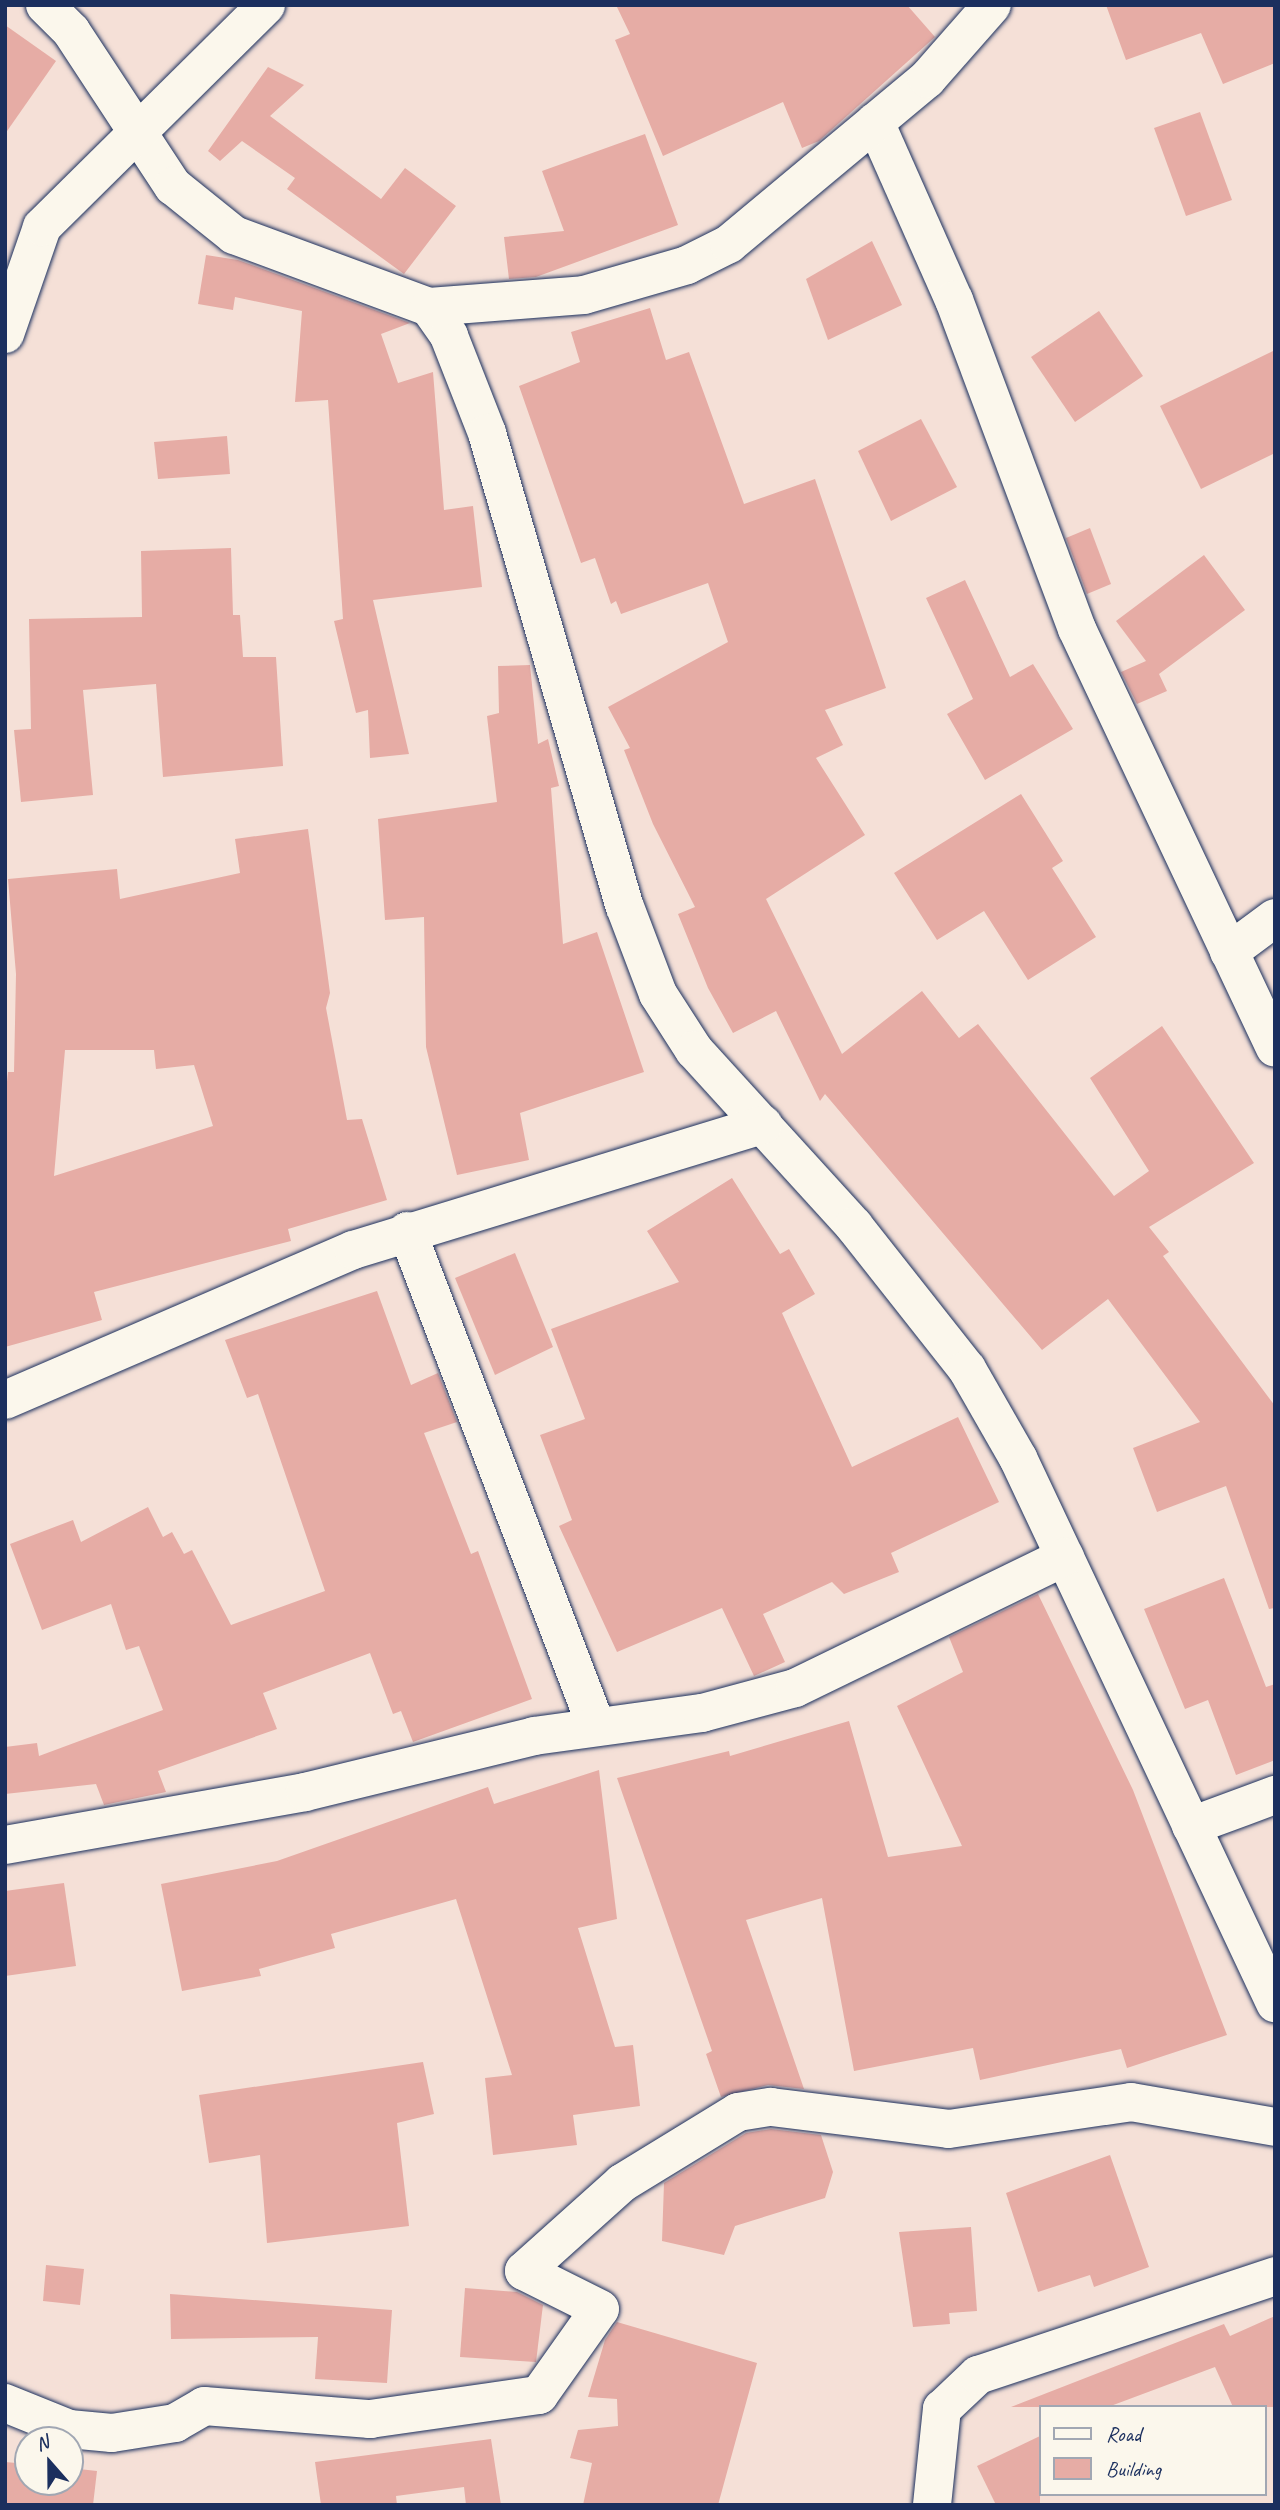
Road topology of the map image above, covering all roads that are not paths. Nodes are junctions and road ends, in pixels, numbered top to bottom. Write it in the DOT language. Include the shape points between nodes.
graph roads {
  1 [pos="45,5"];
  2 [pos="266,5"];
  3 [pos="992,5"];
  4 [pos="874,122"];
  5 [pos="138,133"];
  6 [pos="429,307"];
  7 [pos="5,334"];
  8 [pos="1275,918"];
  9 [pos="1229,952"];
  10 [pos="1275,1047"];
  11 [pos="763,1125"];
  12 [pos="407,1231"];
  13 [pos="5,1400"];
  14 [pos="1065,1557"];
  15 [pos="595,1723"];
  16 [pos="1275,1796"];
  17 [pos="1191,1826"];
  18 [pos="5,1845"];
  19 [pos="1275,2003"];
  20 [pos="1275,2127"];
  21 [pos="1275,2276"];
  22 [pos="5,2403"];
  23 [pos="932,2505"];
  1 -- 5 [label="street" via="71,31"];
  2 -- 5 [label="street"];
  3 -- 4 [label="street" via="927,79"];
  4 -- 6 [label="street" via="729,244 687,265 584,295"];
  4 -- 9 [label="street" via="954,300 1077,629"];
  5 -- 6 [label="street" via="173,186 234,235"];
  5 -- 7 [label="street" via="42,227"];
  6 -- 11 [label="street" via="449,336 487,433 625,907 658,994 694,1050"];
  8 -- 9 [label="street"];
  9 -- 10 [label="street"];
  11 -- 12 [label="street"];
  11 -- 14 [label="street" via="854,1226 967,1369"];
  12 -- 13 [label="street"];
  12 -- 15 [label="street"];
  14 -- 15 [label="street" via="795,1688 702,1713"];
  14 -- 17 [label="street"];
  15 -- 18 [label="street" via="305,1793"];
  16 -- 17 [label="street"];
  17 -- 19 [label="street"];
  20 -- 22 [label="street" via="1131,2102 949,2129 771,2108 738,2112 622,2183 524,2271 600,2309 540,2395 370,2419 204,2406 175,2423 112,2433 69,2429"];
  21 -- 23 [label="street" via="978,2375 942,2409"];
}
